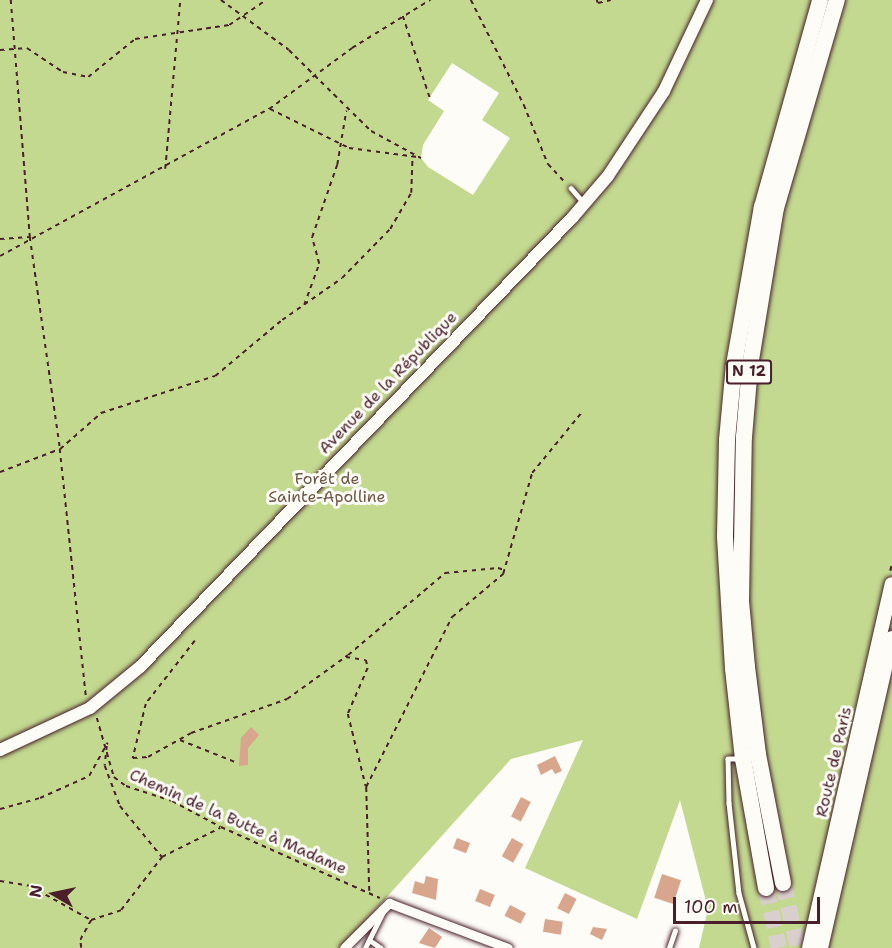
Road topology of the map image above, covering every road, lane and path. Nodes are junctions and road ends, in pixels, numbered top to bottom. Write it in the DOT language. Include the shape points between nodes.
graph roads {
  1 [pos="12,0"];
  2 [pos="180,0"];
  3 [pos="221,0"];
  4 [pos="266,0"];
  5 [pos="430,0"];
  6 [pos="471,0"];
  7 [pos="597,0"];
  8 [pos="611,0"];
  9 [pos="707,0"];
  10 [pos="820,0"];
  11 [pos="837,0"];
  12 [pos="242,14"];
  13 [pos="403,16"];
  14 [pos="177,34"];
  15 [pos="16,47"];
  16 [pos="0,50"];
  17 [pos="312,77"];
  18 [pos="430,98"];
  19 [pos="269,109"];
  20 [pos="346,110"];
  21 [pos="341,144"];
  22 [pos="412,156"];
  23 [pos="165,169"];
  24 [pos="571,188"];
  25 [pos="585,204"];
  26 [pos="30,237"];
  27 [pos="0,239"];
  28 [pos="0,256"];
  29 [pos="303,306"];
  30 [pos="582,412"];
  31 [pos="60,449"];
  32 [pos="0,472"];
  33 [pos="505,570"];
  34 [pos="892,584"];
  35 [pos="892,638"];
  36 [pos="195,641"];
  37 [pos="345,657"];
  38 [pos="90,708"];
  39 [pos="179,739"];
  40 [pos="107,742"];
  41 [pos="0,750"];
  42 [pos="743,759"];
  43 [pos="235,762"];
  44 [pos="366,787"];
  45 [pos="0,809"];
  46 [pos="221,827"];
  47 [pos="162,857"];
  48 [pos="0,881"];
  49 [pos="369,892"];
  50 [pos="385,906"];
  51 [pos="91,920"];
  52 [pos="675,931"];
  53 [pos="371,942"];
  54 [pos="81,948"];
  55 [pos="344,948"];
  56 [pos="365,948"];
  57 [pos="381,948"];
  58 [pos="508,948"];
  59 [pos="669,948"];
  60 [pos="754,948"];
  61 [pos="809,948"];
  62 [pos="821,948"];
  1 -- 15 [label="path"];
  2 -- 14 [label="path"];
  3 -- 12 [label="path" via="226,7"];
  4 -- 12 [label="path"];
  5 -- 13 [label="path"];
  6 -- 24 [label="path" via="524,105 548,164"];
  7 -- 8 [label="path"];
  9 -- 25 [label="main road, Avenue de la République" via="664,91"];
  10 -- 42 [label="highway, N 12" via="762,207 734,364 725,536"];
  11 -- 42 [label="highway, N 12" via="776,208 750,366 744,437 741,590 774,886"];
  12 -- 14 [label="path" via="229,24"];
  12 -- 17 [label="path" via="289,50"];
  13 -- 17 [label="path"];
  13 -- 18 [label="path"];
  14 -- 15 [label="path" via="135,39 88,77 63,72 27,48"];
  14 -- 23 [label="path"];
  15 -- 16 [label="path"];
  15 -- 26 [label="path"];
  17 -- 19 [label="path"];
  17 -- 20 [label="path"];
  19 -- 21 [label="path"];
  19 -- 23 [label="path"];
  20 -- 21 [label="path"];
  20 -- 22 [label="path" via="371,131 421,158"];
  21 -- 22 [label="path"];
  21 -- 29 [label="path" via="312,237 319,264"];
  22 -- 29 [label="path" via="411,193 390,229 342,278"];
  23 -- 26 [label="path"];
  24 -- 25 [label="lane"];
  25 -- 38 [label="main road, Avenue de la République" via="140,667"];
  26 -- 27 [label="path"];
  26 -- 28 [label="path"];
  26 -- 31 [label="path"];
  29 -- 31 [label="path" via="215,376 101,413"];
  30 -- 33 [label="path" via="532,473"];
  31 -- 32 [label="path"];
  31 -- 38 [label="path"];
  33 -- 37 [label="path" via="498,567 445,573"];
  33 -- 44 [label="path" via="489,589 452,617"];
  34 -- 61 [label="main road, Route de Paris"];
  35 -- 62 [label="main road, Route de Paris"];
  36 -- 39 [label="path" via="146,704 133,758 148,757"];
  37 -- 39 [label="path" via="287,699"];
  37 -- 44 [label="path" via="366,660 368,668 348,714"];
  38 -- 40 [label="path, Chemin de la Butte à Madame"];
  38 -- 41 [label="main road, Avenue de la République"];
  39 -- 43 [label="path"];
  40 -- 45 [label="path" via="89,776 40,798"];
  40 -- 46 [label="path, Chemin de la Butte à Madame" via="114,777 126,786 172,801"];
  40 -- 47 [label="path" via="105,766 120,806"];
  42 -- 60 [label="lane" via="728,759 729,803 739,894"];
  44 -- 49 [label="path"];
  46 -- 47 [label="path"];
  46 -- 49 [label="path, Chemin de la Butte à Madame"];
  47 -- 51 [label="path" via="121,910"];
  48 -- 51 [label="path" via="30,886"];
  49 -- 50 [label="path, Chemin de la Butte à Madame"];
  50 -- 53 [label="lane"];
  50 -- 55 [label="street"];
  50 -- 58 [label="street"];
  51 -- 54 [label="path" via="80,940"];
  52 -- 59 [label="lane"];
  53 -- 56 [label="lane"];
  53 -- 57 [label="lane"];
}
